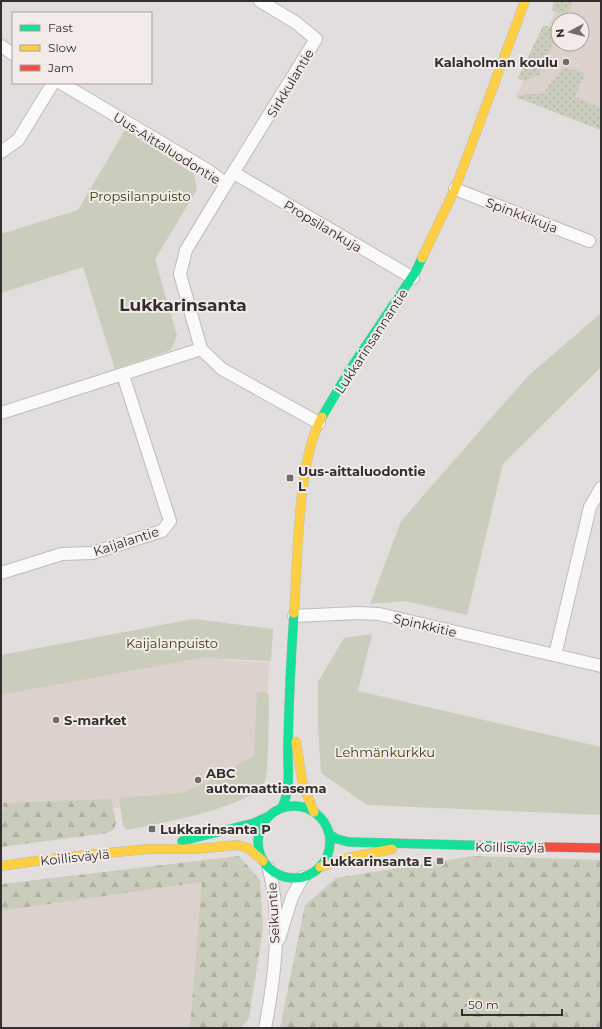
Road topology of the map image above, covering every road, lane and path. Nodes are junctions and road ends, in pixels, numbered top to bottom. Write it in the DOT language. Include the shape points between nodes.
graph roads {
  1 [pos="260,1"];
  2 [pos="525,1"];
  3 [pos="1,46"];
  4 [pos="12,53"];
  5 [pos="52,84"];
  6 [pos="63,84"];
  7 [pos="1,152"];
  8 [pos="234,173"];
  9 [pos="226,184"];
  10 [pos="455,189"];
  11 [pos="589,241"];
  12 [pos="413,278"];
  13 [pos="201,349"];
  14 [pos="123,375"];
  15 [pos="1,413"];
  16 [pos="319,424"];
  17 [pos="601,488"];
  18 [pos="1,573"];
  19 [pos="294,616"];
  20 [pos="555,655"];
  21 [pos="601,666"];
  22 [pos="291,698"];
  23 [pos="282,807"];
  24 [pos="314,812"];
  25 [pos="267,817"];
  26 [pos="329,834"];
  27 [pos="420,845"];
  28 [pos="601,848"];
  29 [pos="148,849"];
  30 [pos="266,865"];
  31 [pos="1,866"];
  32 [pos="320,866"];
  33 [pos="303,877"];
  34 [pos="274,958"];
  35 [pos="265,1028"];
  1 -- 8 [label="street, Sirkkulantie" via="295,22 316,39"];
  2 -- 10 [label="main road, Lukkarinsannantie"];
  3 -- 4 [label="street"];
  5 -- 7 [label="street" via="18,140"];
  6 -- 9 [label="street, Uus-Aittaluodontie" via="209,171"];
  8 -- 9 [label="street, Sirkkulantie"];
  8 -- 12 [label="street, Propsilankuja"];
  9 -- 13 [label="street, Uus-Aittaluodontie" via="186,250 180,274"];
  10 -- 11 [label="street, Spinkkikuja"];
  10 -- 12 [label="main road, Lukkarinsannantie"];
  12 -- 16 [label="main road, Lukkarinsannantie" via="349,371"];
  13 -- 14 [label="street"];
  13 -- 16 [label="street" via="222,369"];
  14 -- 15 [label="street"];
  14 -- 18 [label="street, Kaijalantie" via="170,521 162,531 92,553 62,554"];
  16 -- 19 [label="main road, Lukkarinsannantie" via="307,461"];
  17 -- 20 [label="street" via="590,508"];
  19 -- 20 [label="street, Spinkkitie" via="379,614"];
  19 -- 22 [label="main road, Lukkarinsannantie"];
  20 -- 21 [label="street, Spinkkitie"];
  22 -- 23 [label="main road, Lukkarinsannantie" via="288,787"];
  22 -- 24 [label="main road, Lukkarinsannantie" via="303,785"];
  23 -- 24 [label="main road" via="299,806"];
  23 -- 25 [label="main road"];
  24 -- 26 [label="main road" via="322,819"];
  25 -- 29 [label="main road, Koillisväylä" via="254,823"];
  25 -- 30 [label="main road" via="257,837 259,852"];
  26 -- 27 [label="main road, Koillisväylä" via="349,842"];
  26 -- 32 [label="main road" via="329,852"];
  27 -- 28 [label="main road, Koillisväylä"];
  27 -- 32 [label="main road, Koillisväylä" via="348,858"];
  29 -- 30 [label="main road, Koillisväylä" via="196,849 237,845 248,848"];
  29 -- 31 [label="main road, Koillisväylä"];
  30 -- 33 [label="main road" via="282,877"];
  30 -- 34 [label="street, Seikuntie" via="274,888"];
  32 -- 33 [label="main road"];
  33 -- 34 [label="street, Seikuntie" via="292,897"];
  34 -- 35 [label="street, Seikuntie"];
}
